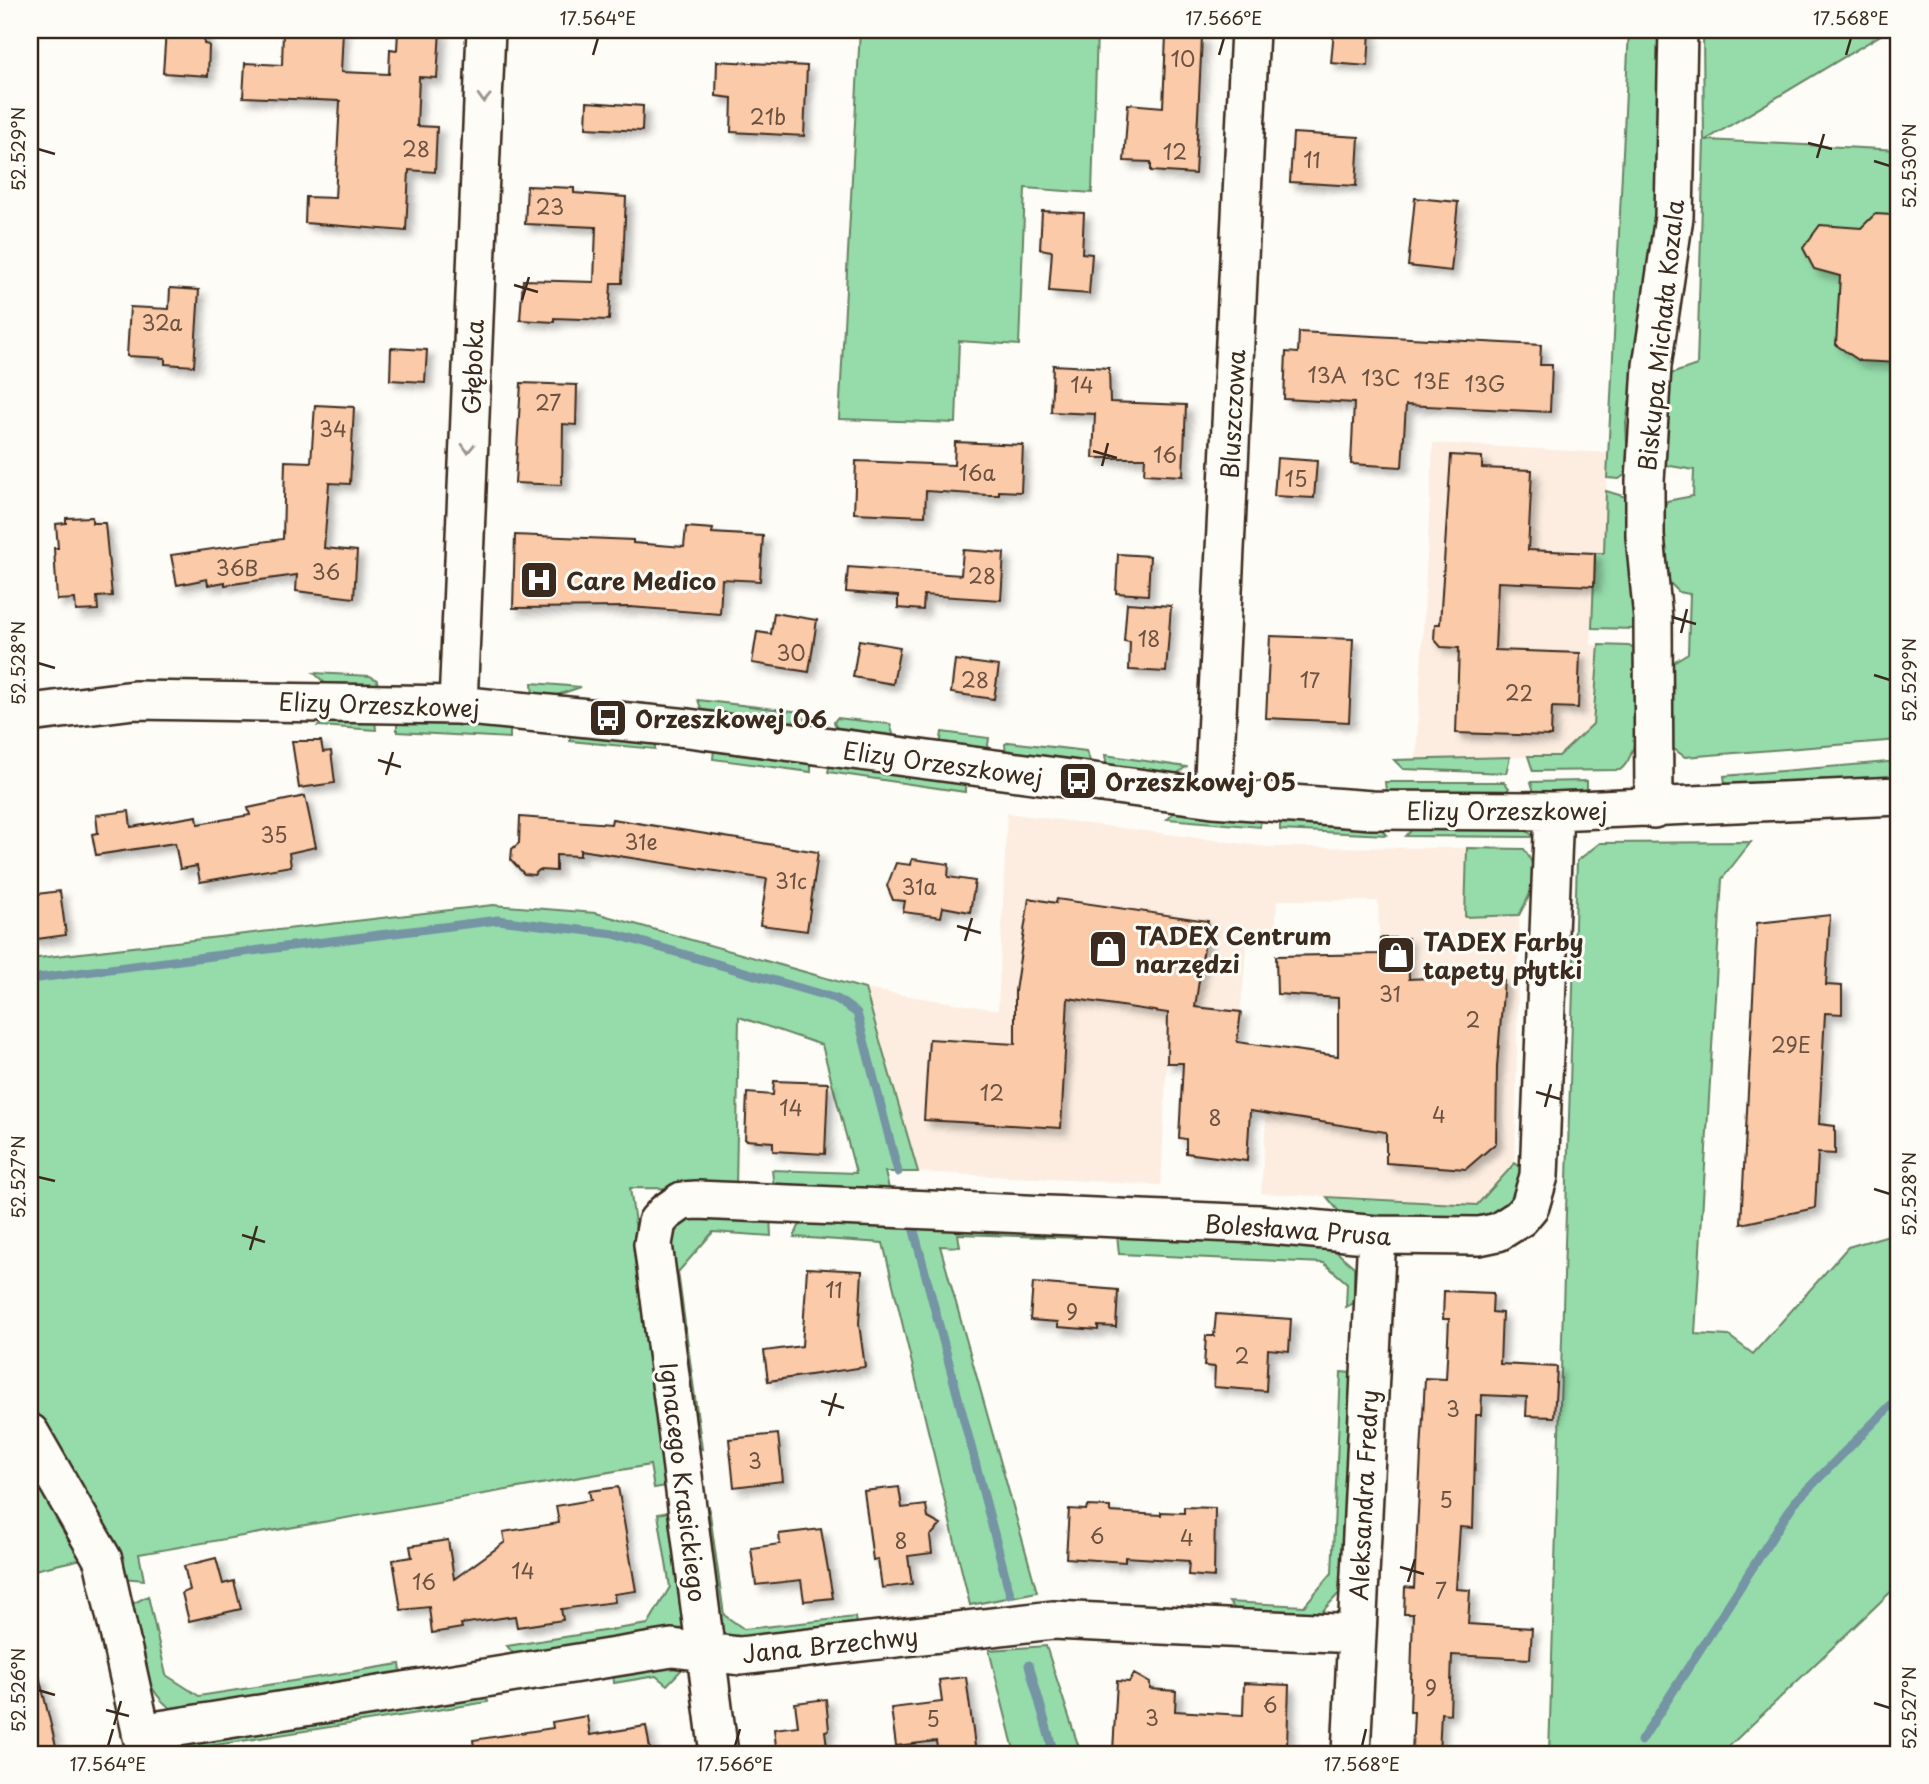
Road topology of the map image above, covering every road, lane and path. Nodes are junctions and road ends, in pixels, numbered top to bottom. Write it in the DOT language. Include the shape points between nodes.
graph roads {
  1 [pos="486,30"];
  2 [pos="1250,30"];
  3 [pos="1678,30"];
  4 [pos="458,705"];
  5 [pos="30,713"];
  6 [pos="1899,796"];
  7 [pos="1213,798"];
  8 [pos="1654,808"];
  9 [pos="1553,811"];
  10 [pos="665,1213"];
  11 [pos="1377,1235"];
  12 [pos="30,1433"];
  13 [pos="1357,1634"];
  14 [pos="705,1651"];
  15 [pos="144,1744"];
  16 [pos="719,1754"];
  17 [pos="1351,1754"];
  1 -- 4 [label="street, Głęboka, one-way"];
  2 -- 7 [label="street, Bluszczowa"];
  3 -- 8 [label="street, Biskupa Michała Kozala" via="1674,217 1652,366 1645,481 1653,619"];
  4 -- 5 [label="street, Elizy Orzeszkowej" via="134,700"];
  4 -- 7 [label="street, Elizy Orzeszkowej" via="688,728"];
  6 -- 8 [label="street, Elizy Orzeszkowej"];
  7 -- 9 [label="street, Elizy Orzeszkowej" via="1372,810"];
  8 -- 9 [label="street, Elizy Orzeszkowej"];
  9 -- 11 [label="street, Bolesława Prusa" via="1539,1176 1530,1206 1511,1225 1479,1236"];
  10 -- 11 [label="street, Bolesława Prusa" via="682,1201 764,1201 1259,1224"];
  10 -- 14 [label="street, Ignacego Krasickiego" via="657,1222 653,1244"];
  11 -- 13 [label="street, Aleksandra Fredry"];
  12 -- 15 [label="street" via="103,1560"];
  13 -- 14 [label="street, Jana Brzechwy" via="1053,1620 740,1656"];
  13 -- 17 [label="street, Aleksandra Fredry"];
  14 -- 15 [label="street, Jana Brzechwy" via="673,1648"];
  14 -- 16 [label="street, Ignacego Krasickiego"];
}
